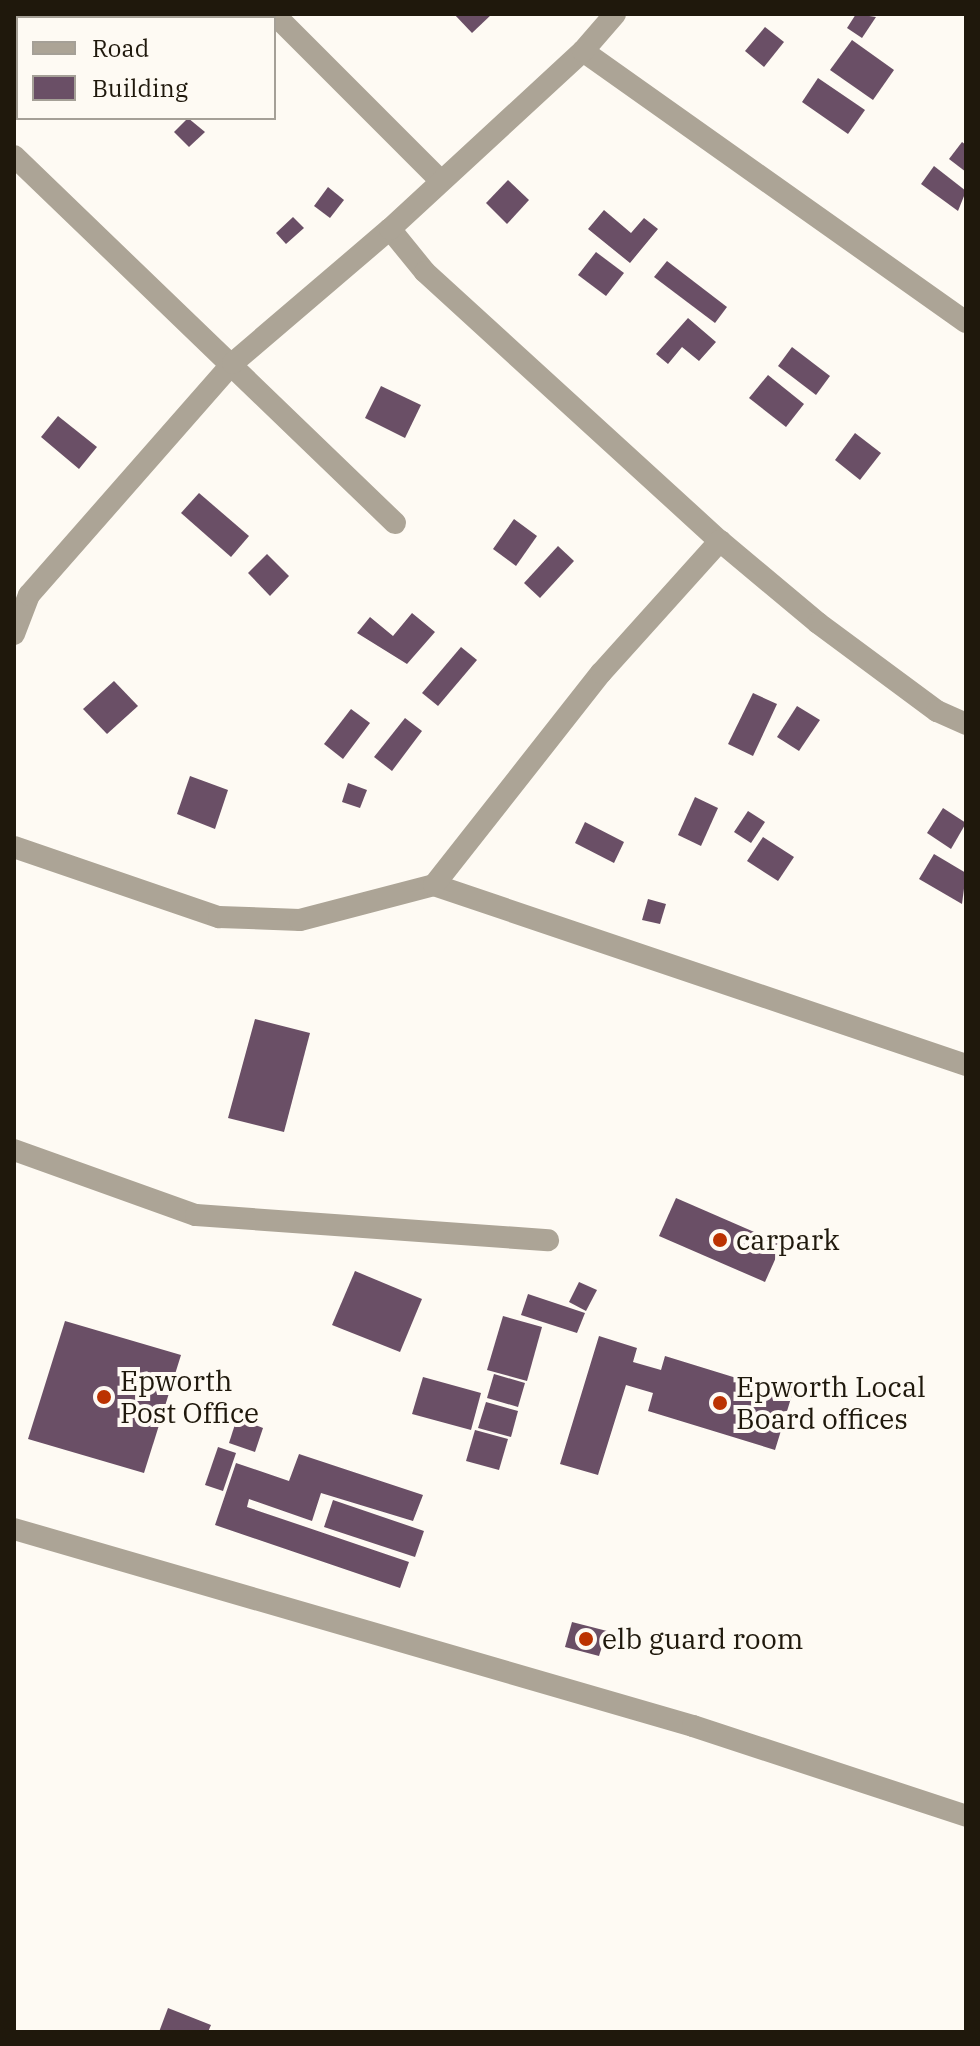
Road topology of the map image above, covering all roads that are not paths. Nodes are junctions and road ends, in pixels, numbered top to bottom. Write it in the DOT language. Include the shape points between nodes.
graph roads {
  1 [pos="274,14"];
  2 [pos="615,14"];
  3 [pos="583,51"];
  4 [pos="14,156"];
  5 [pos="440,180"];
  6 [pos="390,229"];
  7 [pos="966,322"];
  8 [pos="233,363"];
  9 [pos="395,523"];
  10 [pos="720,541"];
  11 [pos="22,590"];
  12 [pos="14,634"];
  13 [pos="966,724"];
  14 [pos="14,847"];
  15 [pos="434,885"];
  16 [pos="966,1065"];
  17 [pos="14,1150"];
  18 [pos="548,1240"];
  19 [pos="14,1529"];
  20 [pos="966,1816"];
  1 -- 5 [label="street"];
  2 -- 3 [label="street"];
  3 -- 5 [label="street"];
  3 -- 7 [label="street"];
  4 -- 8 [label="street"];
  5 -- 6 [label="street"];
  6 -- 8 [label="street"];
  6 -- 10 [label="street" via="425,272"];
  8 -- 9 [label="street"];
  8 -- 11 [label="street"];
  10 -- 13 [label="street" via="818,623 937,711"];
  10 -- 15 [label="street" via="601,673"];
  11 -- 12 [label="street"];
  14 -- 15 [label="street" via="219,917 300,920"];
  15 -- 16 [label="street"];
  17 -- 18 [label="street" via="196,1215"];
  19 -- 20 [label="street" via="693,1726"];
}
